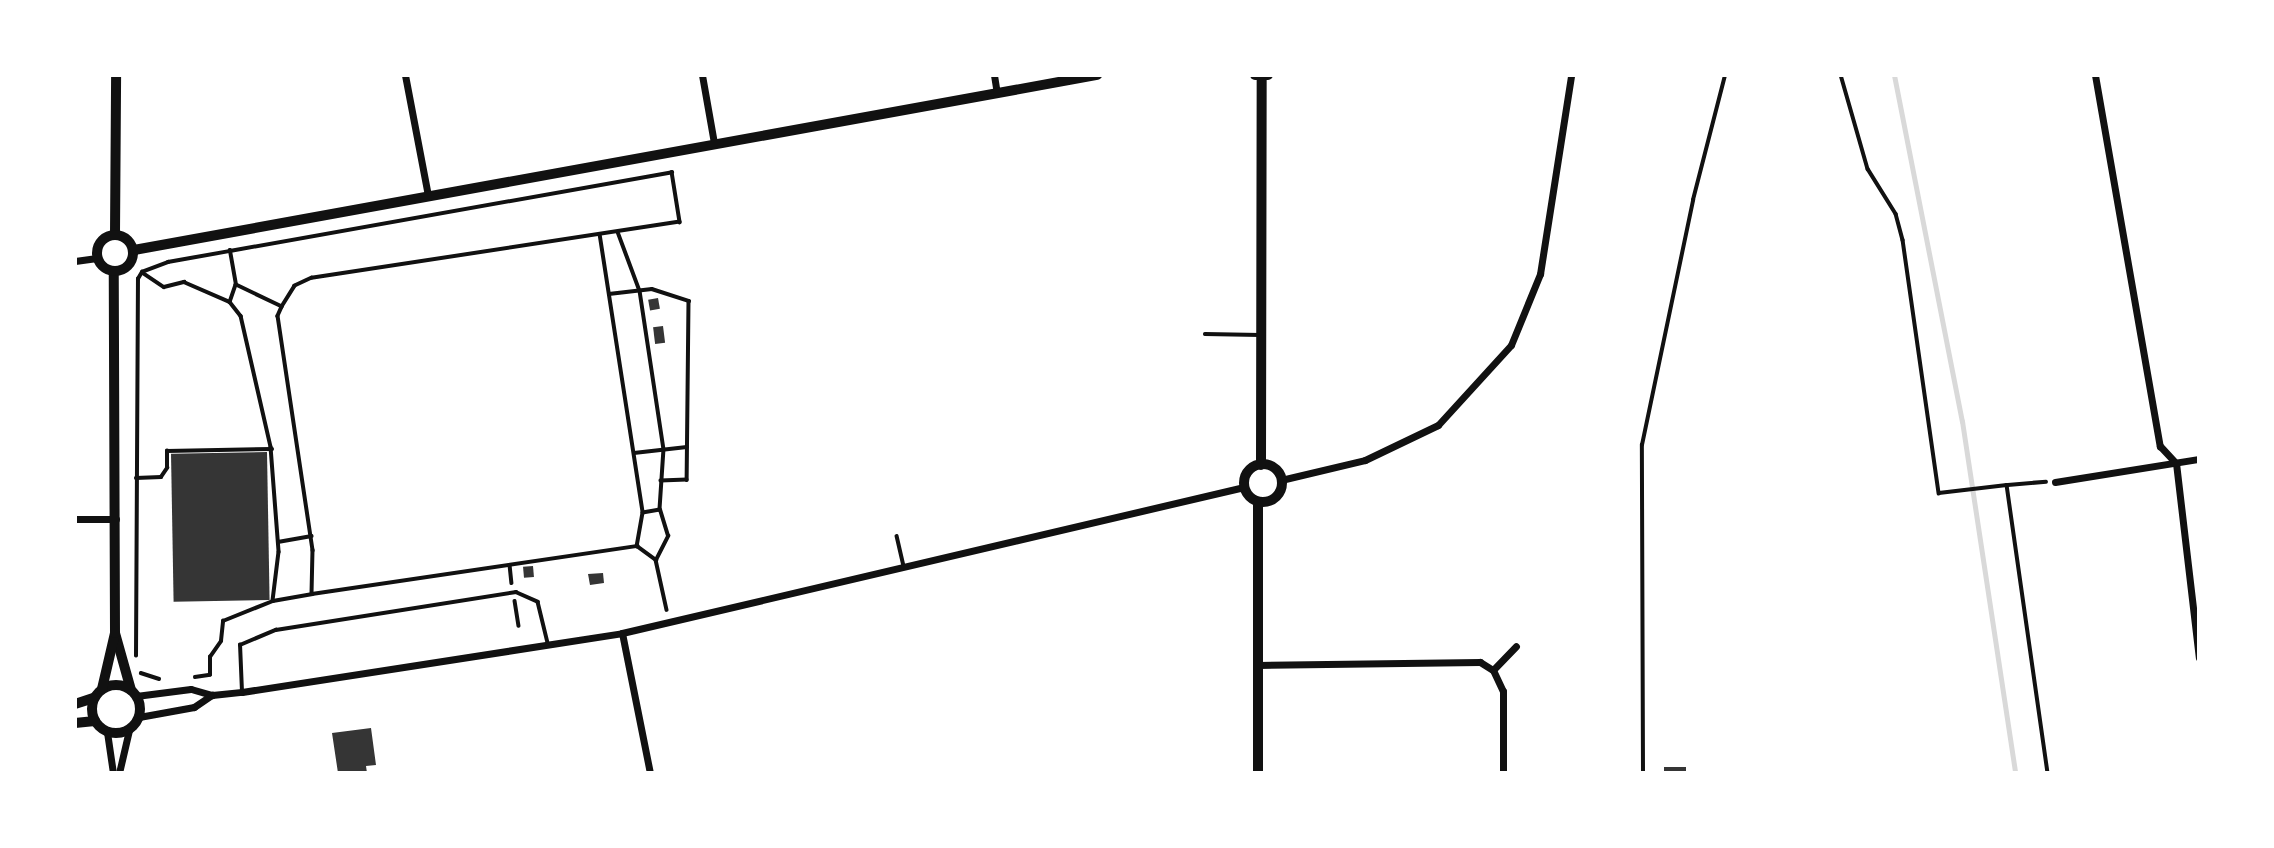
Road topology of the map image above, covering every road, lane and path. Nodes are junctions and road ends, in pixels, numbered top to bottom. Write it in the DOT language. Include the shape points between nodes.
graph roads {
  1 [pos="116,75"];
  2 [pos="405,75"];
  3 [pos="702,75"];
  4 [pos="995,75"];
  5 [pos="1097,75"];
  6 [pos="1571,75"];
  7 [pos="1725,75"];
  8 [pos="1841,75"];
  9 [pos="2095,75"];
  10 [pos="1262,76"];
  11 [pos="997,93"];
  12 [pos="714,143"];
  13 [pos="428,196"];
  14 [pos="618,232"];
  15 [pos="115,234"];
  16 [pos="600,234"];
  17 [pos="134,250"];
  18 [pos="230,251"];
  19 [pos="97,258"];
  20 [pos="75,261"];
  21 [pos="114,271"];
  22 [pos="142,272"];
  23 [pos="236,285"];
  24 [pos="640,291"];
  25 [pos="609,294"];
  26 [pos="230,302"];
  27 [pos="282,307"];
  28 [pos="1205,334"];
  29 [pos="1262,336"];
  30 [pos="688,447"];
  31 [pos="272,449"];
  32 [pos="664,449"];
  33 [pos="634,453"];
  34 [pos="2199,459"];
  35 [pos="2176,463"];
  36 [pos="1261,465"];
  37 [pos="136,478"];
  38 [pos="1281,480"];
  39 [pos="661,481"];
  40 [pos="2054,482"];
  41 [pos="2007,485"];
  42 [pos="1244,487"];
  43 [pos="1258,502"];
  44 [pos="660,510"];
  45 [pos="643,513"];
  46 [pos="75,519"];
  47 [pos="116,519"];
  48 [pos="311,536"];
  49 [pos="897,536"];
  50 [pos="278,542"];
  51 [pos="637,546"];
  52 [pos="656,560"];
  53 [pos="904,566"];
  54 [pos="312,594"];
  55 [pos="273,601"];
  56 [pos="670,622"];
  57 [pos="115,633"];
  58 [pos="622,633"];
  59 [pos="548,645"];
  60 [pos="1516,646"];
  61 [pos="2199,658"];
  62 [pos="1258,665"];
  63 [pos="1493,670"];
  64 [pos="186,678"];
  65 [pos="163,679"];
  66 [pos="102,689"];
  67 [pos="242,692"];
  68 [pos="134,693"];
  69 [pos="212,695"];
  70 [pos="93,698"];
  71 [pos="75,704"];
  72 [pos="139,717"];
  73 [pos="95,722"];
  74 [pos="75,723"];
  75 [pos="128,730"];
  76 [pos="107,732"];
  77 [pos="113,773"];
  78 [pos="119,773"];
  79 [pos="650,773"];
  80 [pos="1258,773"];
  81 [pos="1503,773"];
  82 [pos="1643,773"];
  83 [pos="2048,773"];
  1 -- 15 [label="main road"];
  2 -- 13 [label="street"];
  3 -- 12 [label="street"];
  4 -- 11 [label="street"];
  5 -- 11 [label="main road"];
  6 -- 38 [label="street" via="1540,274 1511,345 1438,425 1365,460"];
  7 -- 82 [label="lane" via="1696,188 1642,445"];
  8 -- 41 [label="path" via="1868,169 1896,214 1903,240 1940,493"];
  9 -- 35 [label="street" via="2161,446"];
  10 -- 29 [label="street"];
  11 -- 12 [label="main road"];
  12 -- 13 [label="main road"];
  13 -- 17 [label="main road"];
  14 -- 16 [label="path"];
  14 -- 18 [label="path" via="680,222 672,172"];
  14 -- 24 [label="path"];
  15 -- 17 [label="main road" via="128,239"];
  15 -- 19 [label="main road" via="99,244"];
  16 -- 25 [label="path"];
  16 -- 27 [label="path" via="312,278 295,286"];
  17 -- 21 [label="main road" via="127,267"];
  18 -- 22 [label="path" via="168,262"];
  18 -- 23 [label="path"];
  19 -- 20 [label="street"];
  19 -- 21 [label="main road"];
  21 -- 47 [label="street"];
  22 -- 26 [label="path" via="164,287 184,282"];
  22 -- 37 [label="path" via="138,279"];
  23 -- 26 [label="path"];
  23 -- 27 [label="path"];
  24 -- 25 [label="path"];
  24 -- 30 [label="path" via="652,289 690,301"];
  24 -- 32 [label="path"];
  25 -- 33 [label="path"];
  26 -- 31 [label="path" via="241,316"];
  27 -- 48 [label="path" via="278,316"];
  28 -- 29 [label="lane"];
  29 -- 36 [label="street"];
  30 -- 32 [label="path"];
  30 -- 39 [label="path" via="687,480"];
  31 -- 37 [label="path" via="167,451 167,468 161,477"];
  31 -- 50 [label="path"];
  32 -- 33 [label="path"];
  32 -- 39 [label="path"];
  33 -- 45 [label="path"];
  34 -- 35 [label="street"];
  35 -- 40 [label="street"];
  35 -- 61 [label="street"];
  36 -- 38 [label="street" via="1272,467"];
  36 -- 42 [label="street" via="1246,475"];
  37 -- 65 [label="path" via="136,662 148,678"];
  38 -- 43 [label="street" via="1276,497"];
  39 -- 44 [label="path"];
  40 -- 41 [label="path"];
  41 -- 83 [label="path"];
  42 -- 43 [label="street"];
  42 -- 53 [label="street"];
  43 -- 62 [label="street"];
  44 -- 45 [label="path"];
  44 -- 52 [label="path" via="668,536"];
  45 -- 51 [label="path"];
  46 -- 47 [label="street"];
  47 -- 57 [label="street"];
  48 -- 50 [label="path"];
  48 -- 54 [label="path"];
  49 -- 53 [label="lane"];
  50 -- 55 [label="path"];
  51 -- 52 [label="path"];
  51 -- 54 [label="path"];
  52 -- 56 [label="path"];
  53 -- 56 [label="street"];
  54 -- 55 [label="path"];
  55 -- 64 [label="path" via="223,621 221,640 210,657 210,675"];
  56 -- 58 [label="street"];
  57 -- 66 [label="street"];
  57 -- 68 [label="street"];
  58 -- 59 [label="street"];
  58 -- 79 [label="street"];
  59 -- 67 [label="street"];
  59 -- 67 [label="lane" via="538,602 513,592 258,634 240,645"];
  60 -- 63 [label="street"];
  62 -- 63 [label="street" via="1473,660"];
  62 -- 80 [label="street"];
  63 -- 81 [label="street" via="1504,698"];
  66 -- 68 [label="street" via="117,685"];
  66 -- 70 [label="street"];
  67 -- 69 [label="street"];
  68 -- 69 [label="street" via="191,689"];
  68 -- 72 [label="street"];
  69 -- 72 [label="street" via="194,707"];
  70 -- 71 [label="street"];
  70 -- 73 [label="street"];
  72 -- 75 [label="street"];
  73 -- 74 [label="street"];
  73 -- 76 [label="street"];
  75 -- 76 [label="street"];
  75 -- 78 [label="street"];
  76 -- 77 [label="street"];
}
